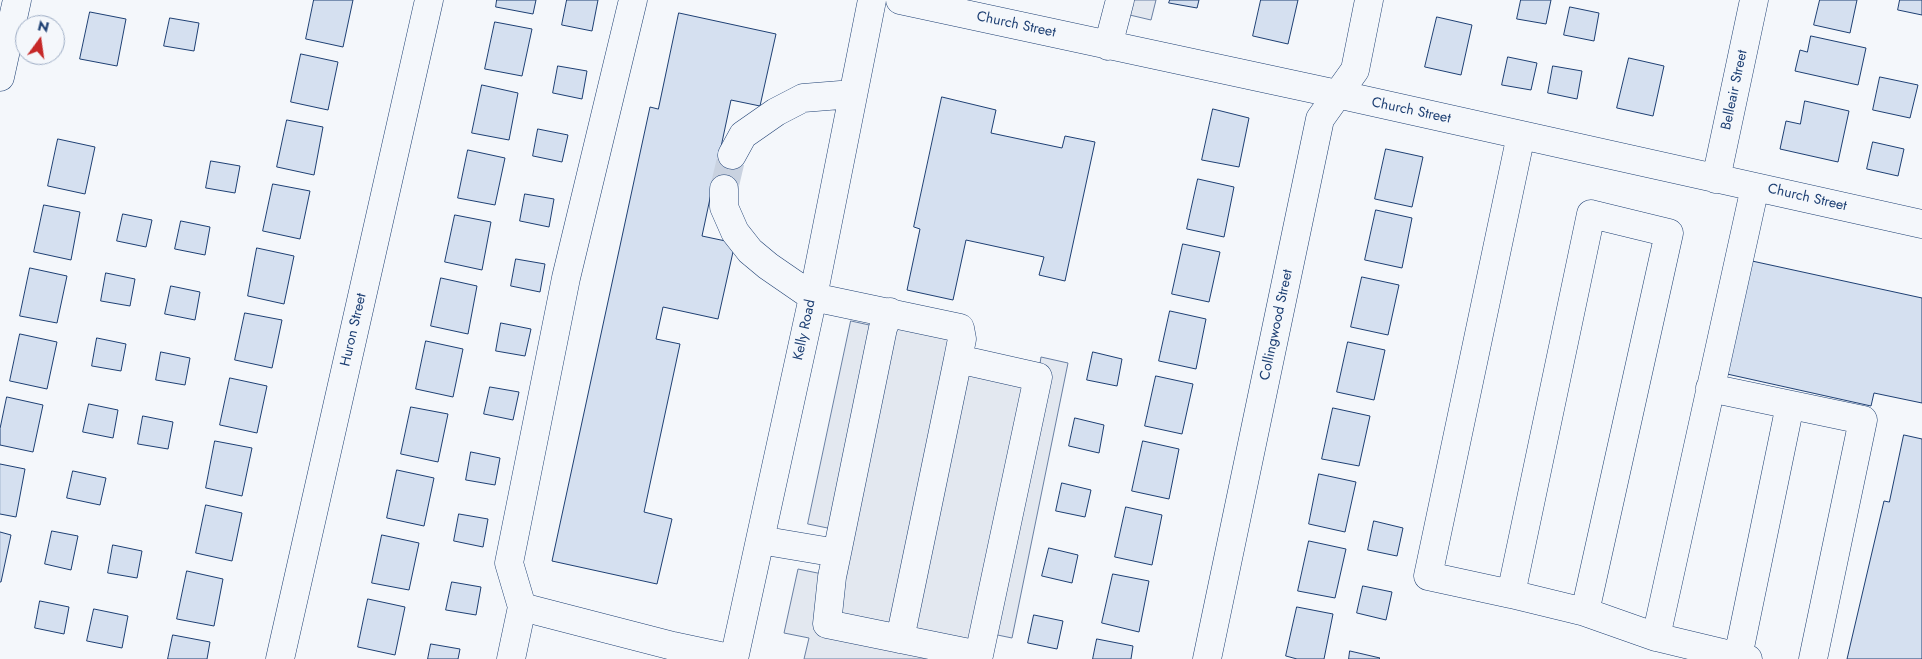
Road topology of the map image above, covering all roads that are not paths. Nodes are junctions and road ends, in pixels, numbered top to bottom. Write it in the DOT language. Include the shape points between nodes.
graph roads {
  1 [pos="17,0"];
  2 [pos="429,0"];
  3 [pos="633,0"];
  4 [pos="872,0"];
  5 [pos="900,0"];
  6 [pos="1120,0"];
  7 [pos="1369,0"];
  8 [pos="1754,0"];
  9 [pos="1108,46"];
  10 [pos="0,77"];
  11 [pos="853,94"];
  12 [pos="1337,94"];
  13 [pos="1522,135"];
  14 [pos="732,155"];
  15 [pos="1716,179"];
  16 [pos="1755,187"];
  17 [pos="724,189"];
  18 [pos="1920,218"];
  19 [pos="813,297"];
  20 [pos="890,312"];
  21 [pos="958,359"];
  22 [pos="1710,388"];
  23 [pos="1790,405"];
  24 [pos="760,540"];
  25 [pos="837,553"];
  26 [pos="1511,594"];
  27 [pos="522,608"];
  28 [pos="1585,612"];
  29 [pos="1656,637"];
  30 [pos="900,639"];
  31 [pos="672,652"];
  32 [pos="1743,658"];
  33 [pos="280,659"];
  34 [pos="511,659"];
  35 [pos="734,659"];
  36 [pos="1207,659"];
  37 [pos="1813,659"];
  1 -- 10 [label="street"];
  2 -- 33 [label="street, Huron Street"];
  3 -- 27 [label="street" via="566,278 509,563"];
  4 -- 11 [label="street, Kelly Road"];
  5 -- 9 [label="street, Church Street"];
  6 -- 9 [label="street"];
  7 -- 12 [label="street, Collingwood Street" via="1354,70"];
  8 -- 15 [label="street, Belleair Street"];
  9 -- 12 [label="street, Church Street"];
  11 -- 14 [label="street" via="803,98 743,134"];
  11 -- 19 [label="street, Kelly Road"];
  12 -- 13 [label="street, Church Street"];
  12 -- 36 [label="street, Collingwood Street" via="1320,119"];
  13 -- 15 [label="street, Church Street"];
  13 -- 26 [label="street" via="1428,576"];
  15 -- 16 [label="street, Church Street"];
  16 -- 18 [label="street, Church Street"];
  16 -- 22 [label="street"];
  17 -- 19 [label="street" via="724,207 735,232 750,251"];
  19 -- 20 [label="street"];
  19 -- 24 [label="street, Kelly Road"];
  20 -- 21 [label="street" via="960,328 962,339"];
  20 -- 25 [label="street" via="883,328"];
  21 -- 30 [label="street"];
  21 -- 30 [label="street" via="1038,377 979,655"];
  22 -- 23 [label="street"];
  22 -- 29 [label="street"];
  23 -- 32 [label="street"];
  23 -- 37 [label="street" via="1863,420"];
  24 -- 25 [label="street"];
  24 -- 35 [label="street, Kelly Road"];
  25 -- 30 [label="street" via="828,624"];
  26 -- 28 [label="street"];
  26 -- 28 [label="street" via="1591,214 1669,233"];
  27 -- 31 [label="street"];
  27 -- 34 [label="street"];
  28 -- 29 [label="street"];
  29 -- 32 [label="street"];
  31 -- 35 [label="street"];
}
